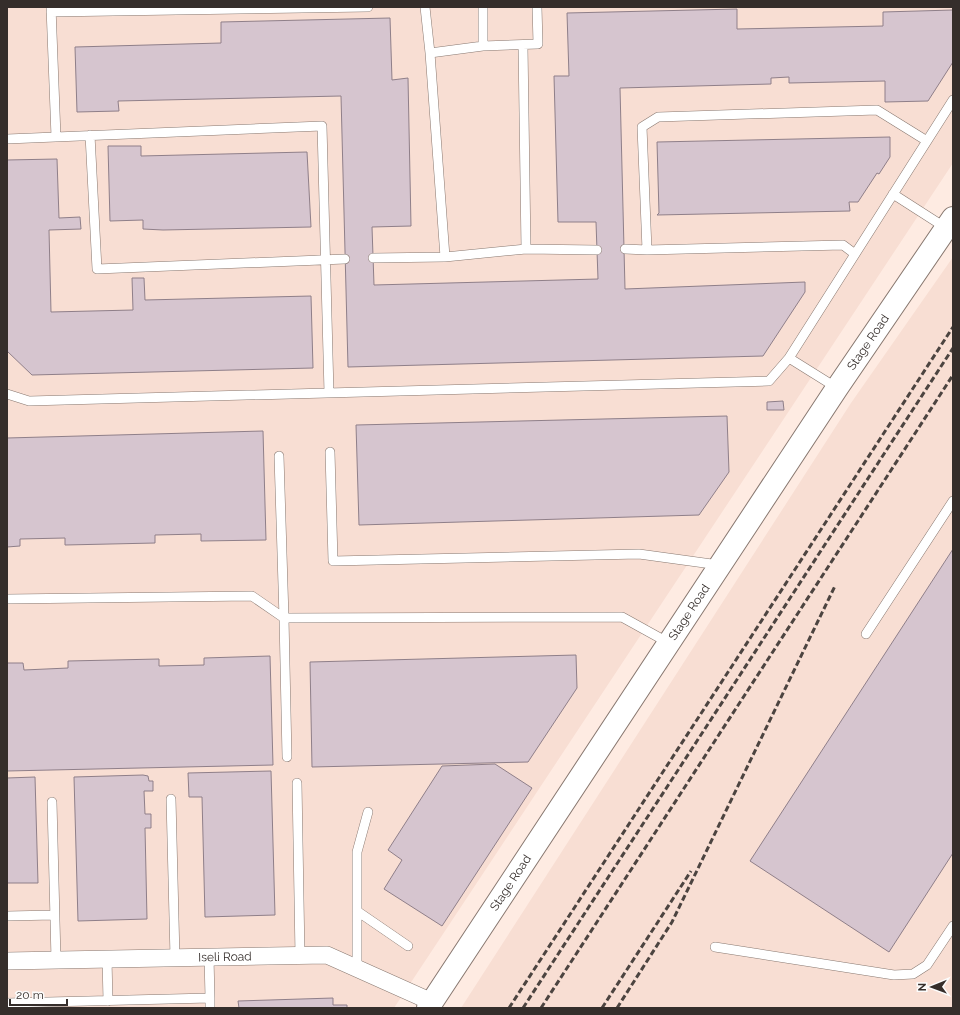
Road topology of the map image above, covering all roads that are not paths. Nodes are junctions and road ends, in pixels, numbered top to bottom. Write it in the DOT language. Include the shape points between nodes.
graph roads {
  1 [pos="368,7"];
  2 [pos="424,7"];
  3 [pos="483,7"];
  4 [pos="537,7"];
  5 [pos="51,9"];
  6 [pos="483,46"];
  7 [pos="523,46"];
  8 [pos="430,53"];
  9 [pos="953,100"];
  10 [pos="90,135"];
  11 [pos="56,137"];
  12 [pos="7,139"];
  13 [pos="927,141"];
  14 [pos="893,194"];
  15 [pos="950,223"];
  16 [pos="526,249"];
  17 [pos="625,249"];
  18 [pos="597,250"];
  19 [pos="647,250"];
  20 [pos="855,254"];
  21 [pos="445,257"];
  22 [pos="373,258"];
  23 [pos="345,259"];
  24 [pos="325,260"];
  25 [pos="789,358"];
  26 [pos="837,388"];
  27 [pos="329,393"];
  28 [pos="7,394"];
  29 [pos="330,452"];
  30 [pos="279,456"];
  31 [pos="953,500"];
  32 [pos="720,565"];
  33 [pos="7,599"];
  34 [pos="284,618"];
  35 [pos="866,634"];
  36 [pos="669,643"];
  37 [pos="287,757"];
  38 [pos="297,783"];
  39 [pos="171,799"];
  40 [pos="52,802"];
  41 [pos="368,812"];
  42 [pos="357,911"];
  43 [pos="54,915"];
  44 [pos="7,916"];
  45 [pos="953,926"];
  46 [pos="408,946"];
  47 [pos="715,947"];
  48 [pos="300,956"];
  49 [pos="208,957"];
  50 [pos="175,958"];
  51 [pos="107,959"];
  52 [pos="56,960"];
  53 [pos="7,961"];
  54 [pos="357,968"];
  55 [pos="210,998"];
  56 [pos="108,1000"];
  57 [pos="7,1003"];
  58 [pos="430,1005"];
  59 [pos="210,1008"];
  1 -- 5 [label="lane"];
  2 -- 8 [label="lane"];
  3 -- 6 [label="lane"];
  4 -- 7 [label="lane" via="538,44"];
  5 -- 11 [label="lane"];
  6 -- 7 [label="lane"];
  6 -- 8 [label="lane"];
  7 -- 16 [label="lane"];
  8 -- 21 [label="lane"];
  9 -- 13 [label="lane"];
  10 -- 11 [label="lane"];
  10 -- 24 [label="lane" via="97,268"];
  10 -- 24 [label="lane" via="322,126"];
  11 -- 12 [label="lane"];
  13 -- 14 [label="lane"];
  13 -- 19 [label="lane" via="877,110 658,117 642,127"];
  14 -- 15 [label="lane"];
  14 -- 20 [label="lane"];
  15 -- 26 [label="street, Stage Road"];
  16 -- 18 [label="lane"];
  16 -- 21 [label="lane"];
  17 -- 19 [label="lane"];
  19 -- 20 [label="lane" via="843,245"];
  20 -- 25 [label="lane"];
  21 -- 22 [label="lane"];
  23 -- 24 [label="lane"];
  24 -- 27 [label="lane"];
  25 -- 26 [label="lane"];
  25 -- 27 [label="lane" via="769,381"];
  26 -- 32 [label="street, Stage Road"];
  27 -- 28 [label="lane" via="29,401"];
  29 -- 32 [label="lane" via="333,561 639,554"];
  30 -- 34 [label="lane"];
  31 -- 35 [label="lane"];
  32 -- 36 [label="street, Stage Road"];
  33 -- 34 [label="lane" via="252,596"];
  34 -- 36 [label="lane" via="622,617"];
  34 -- 37 [label="lane"];
  36 -- 58 [label="street, Stage Road"];
  38 -- 48 [label="lane"];
  39 -- 50 [label="lane"];
  40 -- 43 [label="lane"];
  41 -- 42 [label="lane" via="357,852"];
  42 -- 46 [label="lane"];
  42 -- 54 [label="lane"];
  43 -- 44 [label="lane"];
  43 -- 52 [label="lane"];
  45 -- 47 [label="lane" via="927,965 913,974 894,975"];
  48 -- 49 [label="street, Iseli Road"];
  48 -- 54 [label="street, Iseli Road" via="327,955"];
  49 -- 50 [label="street, Iseli Road"];
  49 -- 55 [label="lane"];
  50 -- 51 [label="street, Iseli Road"];
  51 -- 52 [label="street, Iseli Road"];
  51 -- 56 [label="lane"];
  52 -- 53 [label="street, Iseli Road"];
  54 -- 58 [label="street, Iseli Road"];
  55 -- 56 [label="lane"];
  55 -- 59 [label="lane"];
  56 -- 57 [label="lane"];
}
